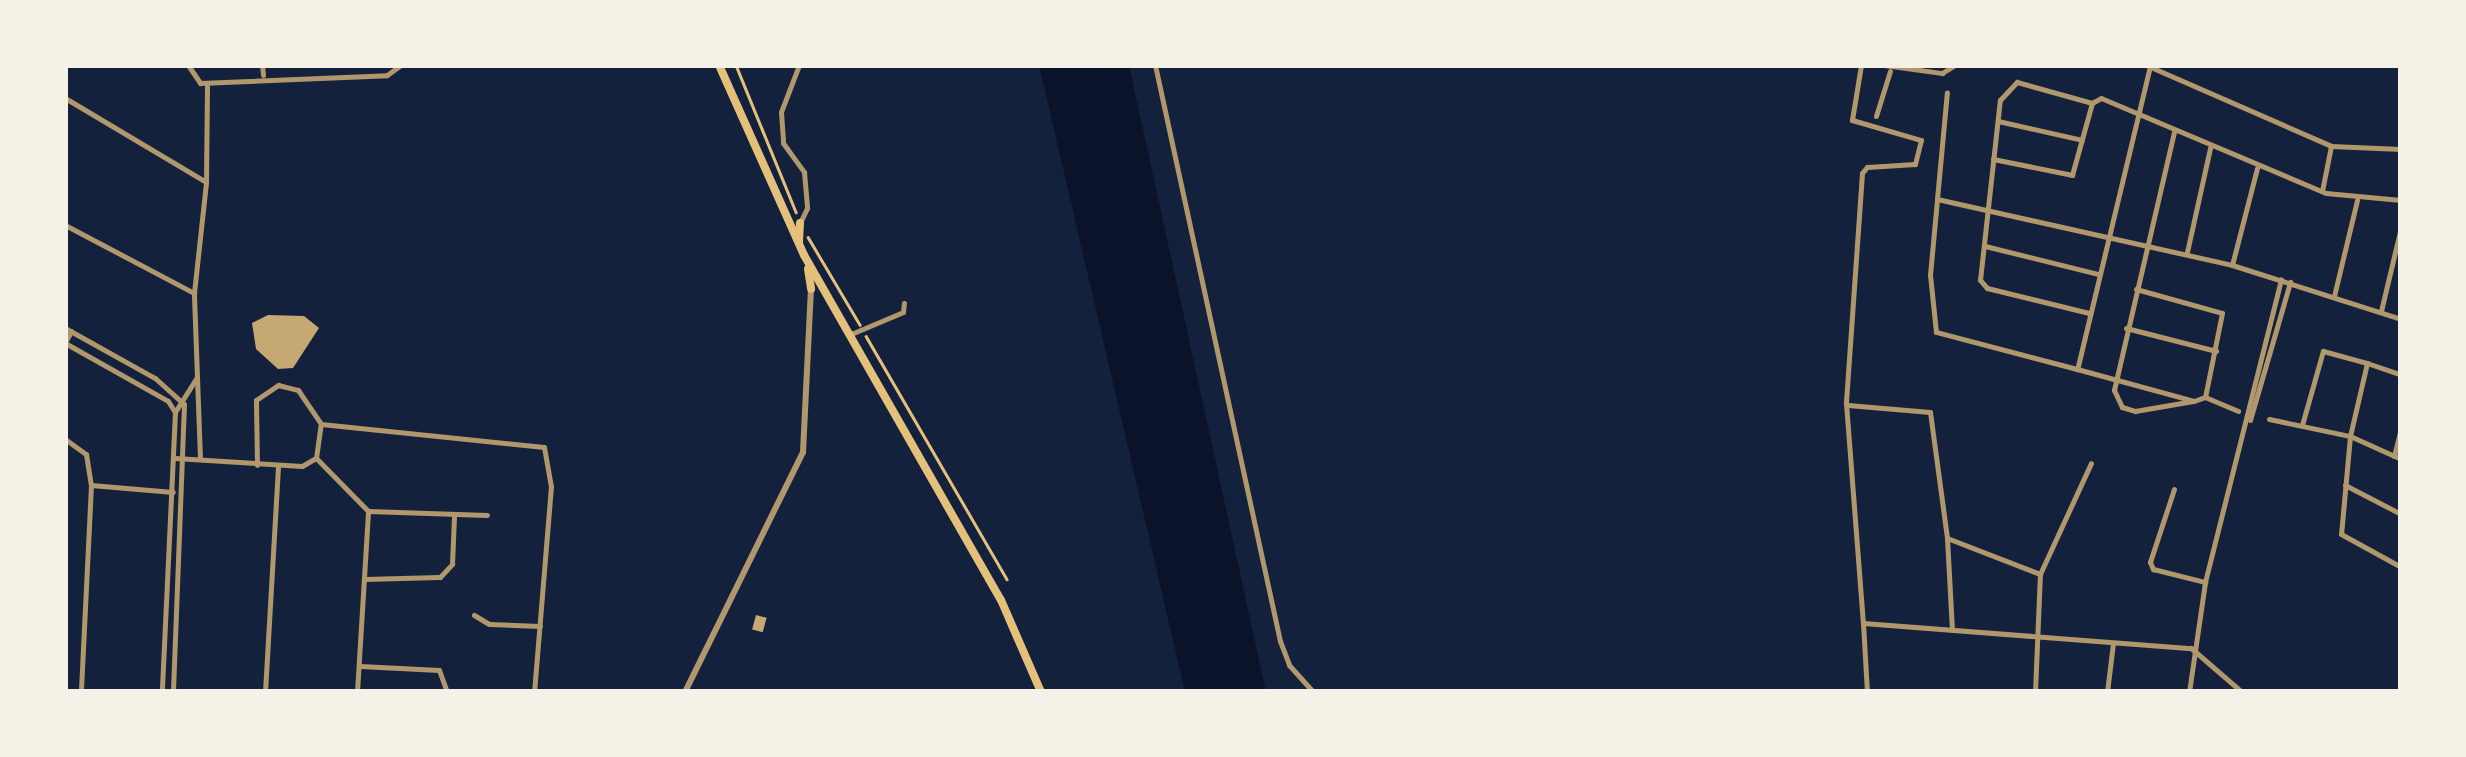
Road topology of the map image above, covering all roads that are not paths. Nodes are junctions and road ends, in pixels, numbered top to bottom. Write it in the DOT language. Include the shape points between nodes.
graph roads {
  1 [pos="188,65"];
  2 [pos="262,65"];
  3 [pos="328,65"];
  4 [pos="401,65"];
  5 [pos="719,65"];
  6 [pos="800,65"];
  7 [pos="1155,65"];
  8 [pos="1861,65"];
  9 [pos="1955,65"];
  10 [pos="2148,66"];
  11 [pos="1887,68"];
  12 [pos="263,75"];
  13 [pos="329,76"];
  14 [pos="206,83"];
  15 [pos="1947,92"];
  16 [pos="65,98"];
  17 [pos="2092,103"];
  18 [pos="2135,112"];
  19 [pos="1876,116"];
  20 [pos="1998,121"];
  21 [pos="2174,132"];
  22 [pos="2082,140"];
  23 [pos="2331,146"];
  24 [pos="2210,148"];
  25 [pos="2401,150"];
  26 [pos="1993,159"];
  27 [pos="2257,168"];
  28 [pos="206,182"];
  29 [pos="2322,191"];
  30 [pos="1937,199"];
  31 [pos="2357,200"];
  32 [pos="2401,200"];
  33 [pos="1988,208"];
  34 [pos="800,223"];
  35 [pos="65,225"];
  36 [pos="2401,227"];
  37 [pos="2108,234"];
  38 [pos="2148,244"];
  39 [pos="1985,246"];
  40 [pos="802,250"];
  41 [pos="2187,254"];
  42 [pos="2232,265"];
  43 [pos="2098,274"];
  44 [pos="2281,279"];
  45 [pos="2290,282"];
  46 [pos="811,289"];
  47 [pos="2136,290"];
  48 [pos="194,293"];
  49 [pos="2334,296"];
  50 [pos="904,303"];
  51 [pos="2381,311"];
  52 [pos="2089,312"];
  53 [pos="2401,319"];
  54 [pos="2126,328"];
  55 [pos="68,330"];
  56 [pos="2268,333"];
  57 [pos="851,334"];
  58 [pos="2276,335"];
  59 [pos="65,343"];
  60 [pos="2216,351"];
  61 [pos="2367,364"];
  62 [pos="2077,369"];
  63 [pos="198,373"];
  64 [pos="2401,374"];
  65 [pos="2116,379"];
  66 [pos="2205,397"];
  67 [pos="2194,400"];
  68 [pos="1846,403"];
  69 [pos="184,404"];
  70 [pos="2254,405"];
  71 [pos="2238,411"];
  72 [pos="176,412"];
  73 [pos="2269,419"];
  74 [pos="321,424"];
  75 [pos="2302,426"];
  76 [pos="2401,427"];
  77 [pos="2350,436"];
  78 [pos="65,439"];
  79 [pos="174,458"];
  80 [pos="185,458"];
  81 [pos="316,458"];
  82 [pos="2398,458"];
  83 [pos="200,460"];
  84 [pos="2091,462"];
  85 [pos="257,465"];
  86 [pos="278,467"];
  87 [pos="91,485"];
  88 [pos="2345,485"];
  89 [pos="2174,488"];
  90 [pos="183,490"];
  91 [pos="172,492"];
  92 [pos="368,512"];
  93 [pos="2401,514"];
  94 [pos="487,515"];
  95 [pos="454,516"];
  96 [pos="1946,538"];
  97 [pos="2401,567"];
  98 [pos="2040,574"];
  99 [pos="364,579"];
  100 [pos="2205,582"];
  101 [pos="474,615"];
  102 [pos="1863,623"];
  103 [pos="540,626"];
  104 [pos="1952,631"];
  105 [pos="2038,638"];
  106 [pos="2113,643"];
  107 [pos="2191,648"];
  108 [pos="360,666"];
  109 [pos="80,692"];
  110 [pos="162,692"];
  111 [pos="173,692"];
  112 [pos="265,692"];
  113 [pos="357,692"];
  114 [pos="447,692"];
  115 [pos="534,692"];
  116 [pos="686,692"];
  117 [pos="1041,692"];
  118 [pos="1313,692"];
  119 [pos="1867,692"];
  120 [pos="2035,692"];
  121 [pos="2107,692"];
  122 [pos="2188,692"];
  123 [pos="2242,692"];
  1 -- 14 [label="street"];
  2 -- 12 [label="street"];
  3 -- 13 [label="street"];
  4 -- 13 [label="street" via="387,76"];
  5 -- 40 [label="main road"];
  6 -- 34 [label="street" via="781,112 783,142 804,172 807,208"];
  7 -- 118 [label="street" via="1280,641 1289,666"];
  8 -- 68 [label="street" via="1852,120 1920,140 1915,164 1867,166 1862,173"];
  9 -- 11 [label="street" via="1942,73"];
  10 -- 18 [label="street"];
  10 -- 23 [label="street"];
  11 -- 19 [label="street"];
  12 -- 13 [label="street"];
  12 -- 14 [label="street"];
  14 -- 28 [label="street"];
  15 -- 30 [label="street"];
  16 -- 28 [label="street"];
  17 -- 18 [label="street" via="2100,98"];
  17 -- 20 [label="street" via="2016,82 2000,100"];
  17 -- 22 [label="street"];
  18 -- 21 [label="street"];
  18 -- 37 [label="street"];
  20 -- 22 [label="street"];
  20 -- 26 [label="street"];
  21 -- 24 [label="street"];
  21 -- 38 [label="street"];
  22 -- 26 [label="street" via="2072,175"];
  23 -- 25 [label="street"];
  23 -- 29 [label="street"];
  24 -- 27 [label="street"];
  24 -- 41 [label="street"];
  26 -- 33 [label="street"];
  27 -- 29 [label="street"];
  27 -- 42 [label="street"];
  28 -- 48 [label="street"];
  29 -- 31 [label="street"];
  30 -- 33 [label="street"];
  30 -- 62 [label="street" via="1930,275 1936,332"];
  31 -- 32 [label="street"];
  31 -- 49 [label="street"];
  33 -- 37 [label="street"];
  33 -- 39 [label="street"];
  34 -- 40 [label="main road"];
  35 -- 48 [label="street"];
  36 -- 51 [label="street"];
  37 -- 38 [label="street"];
  37 -- 43 [label="street"];
  38 -- 41 [label="street"];
  38 -- 47 [label="street"];
  39 -- 43 [label="street"];
  39 -- 52 [label="street" via="1982,286"];
  40 -- 46 [label="main road"];
  40 -- 57 [label="main road"];
  41 -- 42 [label="street"];
  42 -- 44 [label="street"];
  43 -- 52 [label="street"];
  44 -- 45 [label="street"];
  44 -- 56 [label="street"];
  45 -- 49 [label="street"];
  45 -- 58 [label="street"];
  46 -- 116 [label="street" via="803,452"];
  47 -- 54 [label="street"];
  47 -- 60 [label="street" via="2222,312"];
  48 -- 63 [label="street"];
  49 -- 51 [label="street"];
  50 -- 57 [label="street" via="903,312"];
  51 -- 53 [label="street"];
  52 -- 62 [label="street"];
  54 -- 60 [label="street"];
  54 -- 65 [label="street"];
  55 -- 59 [label="street"];
  55 -- 69 [label="street" via="155,378"];
  56 -- 58 [label="street"];
  56 -- 70 [label="street"];
  57 -- 117 [label="main road" via="1001,600"];
  58 -- 70 [label="street"];
  59 -- 72 [label="street"];
  60 -- 66 [label="street"];
  61 -- 64 [label="street"];
  61 -- 75 [label="street" via="2323,351"];
  61 -- 77 [label="street"];
  62 -- 65 [label="street"];
  63 -- 69 [label="street"];
  63 -- 83 [label="street"];
  65 -- 67 [label="street"];
  65 -- 67 [label="street" via="2117,400 2128,410 2150,412"];
  66 -- 67 [label="street"];
  66 -- 71 [label="street"];
  68 -- 96 [label="street" via="1855,409 1923,408 1934,417"];
  68 -- 102 [label="street"];
  69 -- 72 [label="street"];
  69 -- 80 [label="street"];
  70 -- 100 [label="street"];
  72 -- 79 [label="street"];
  73 -- 75 [label="street"];
  74 -- 81 [label="street"];
  74 -- 85 [label="street" via="298,390 268,388 256,400"];
  74 -- 103 [label="street" via="544,447 552,486"];
  75 -- 77 [label="street"];
  76 -- 82 [label="street"];
  77 -- 82 [label="street"];
  77 -- 88 [label="street"];
  78 -- 87 [label="street" via="86,454"];
  79 -- 80 [label="street"];
  79 -- 91 [label="street"];
  80 -- 83 [label="street"];
  80 -- 90 [label="street"];
  81 -- 86 [label="street"];
  81 -- 92 [label="street"];
  83 -- 85 [label="street"];
  84 -- 98 [label="street"];
  85 -- 86 [label="street"];
  86 -- 112 [label="street"];
  87 -- 91 [label="street"];
  87 -- 109 [label="street"];
  88 -- 93 [label="street"];
  88 -- 97 [label="street" via="2343,538"];
  89 -- 100 [label="street" via="2150,562 2153,569"];
  90 -- 91 [label="street"];
  90 -- 111 [label="street"];
  91 -- 110 [label="street"];
  92 -- 95 [label="street"];
  92 -- 99 [label="street"];
  94 -- 95 [label="street"];
  95 -- 99 [label="street" via="452,564 440,578"];
  96 -- 98 [label="street"];
  96 -- 104 [label="street"];
  98 -- 105 [label="street"];
  99 -- 108 [label="street"];
  100 -- 107 [label="street"];
  101 -- 103 [label="street" via="488,624"];
  102 -- 104 [label="street"];
  102 -- 119 [label="street"];
  103 -- 115 [label="street"];
  104 -- 105 [label="street"];
  105 -- 106 [label="street"];
  105 -- 120 [label="street"];
  106 -- 107 [label="street"];
  106 -- 121 [label="street"];
  107 -- 122 [label="street"];
  107 -- 123 [label="street"];
  108 -- 113 [label="street"];
  108 -- 114 [label="street" via="439,670"];
}
